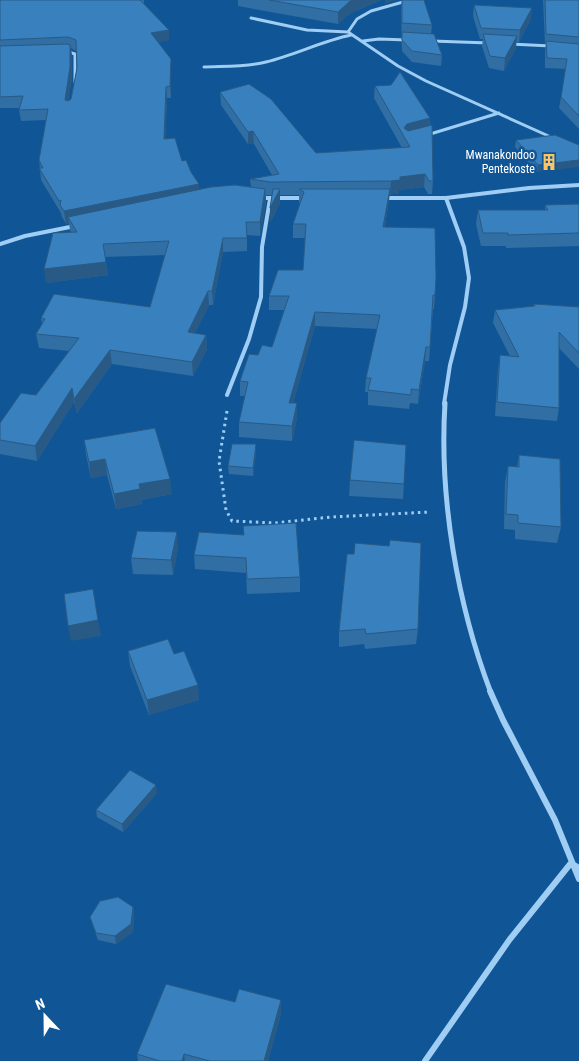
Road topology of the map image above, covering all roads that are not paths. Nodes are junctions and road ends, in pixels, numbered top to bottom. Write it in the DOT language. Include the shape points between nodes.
graph roads {
  1 [pos="410,0"];
  2 [pos="251,18"];
  3 [pos="350,34"];
  4 [pos="410,40"];
  5 [pos="363,41"];
  6 [pos="429,41"];
  7 [pos="496,44"];
  8 [pos="505,44"];
  9 [pos="554,46"];
  10 [pos="61,52"];
  11 [pos="204,67"];
  12 [pos="74,87"];
  13 [pos="499,113"];
  14 [pos="424,136"];
  15 [pos="554,138"];
  16 [pos="579,185"];
  17 [pos="255,197"];
  18 [pos="307,198"];
  19 [pos="381,198"];
  20 [pos="446,198"];
  21 [pos="270,199"];
  22 [pos="83,224"];
  23 [pos="0,244"];
  24 [pos="227,395"];
  25 [pos="570,864"];
  26 [pos="579,868"];
  27 [pos="579,879"];
  28 [pos="425,1061"];
  1 -- 3 [label="street" via="371,11 356,19"];
  2 -- 3 [label="street" via="307,30"];
  3 -- 5 [label="street"];
  3 -- 11 [label="street" via="264,62"];
  4 -- 5 [label="street"];
  5 -- 13 [label="street" via="426,81"];
  6 -- 7 [label="street"];
  8 -- 9 [label="street"];
  10 -- 12 [label="street" via="75,54"];
  13 -- 14 [label="street"];
  13 -- 15 [label="street"];
  16 -- 20 [label="street"];
  17 -- 21 [label="street"];
  18 -- 21 [label="street"];
  19 -- 20 [label="street"];
  20 -- 25 [label="street" via="464,249 469,277 466,306 444,395 445,473 464,611 496,706 555,821"];
  21 -- 24 [label="street" via="262,248 261,297"];
  22 -- 23 [label="street"];
  25 -- 26 [label="street"];
  25 -- 27 [label="street"];
  25 -- 28 [label="street" via="510,939"];
}
